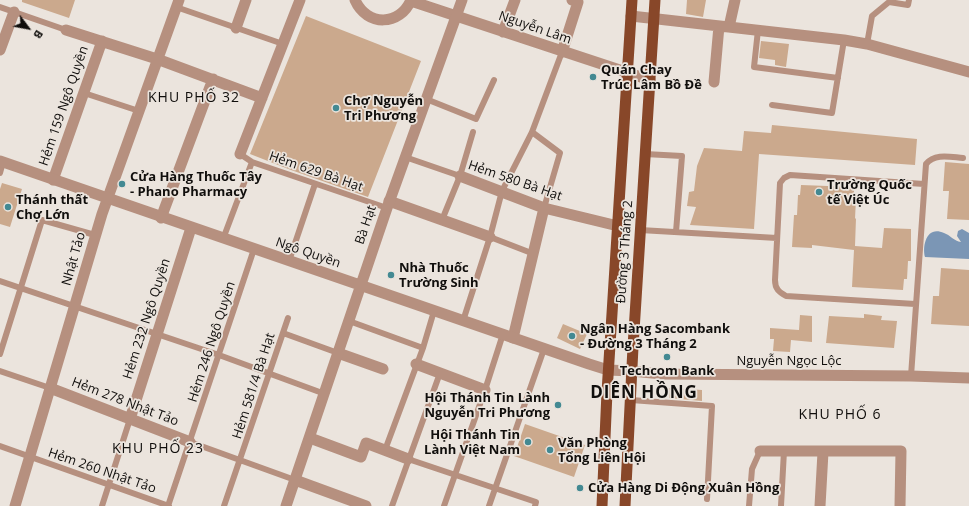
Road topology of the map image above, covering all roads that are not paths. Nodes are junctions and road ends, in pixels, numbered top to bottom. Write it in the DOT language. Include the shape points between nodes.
graph roads {
  1 [pos="246,0"];
  2 [pos="300,0"];
  3 [pos="355,0"];
  4 [pos="411,0"];
  5 [pos="462,0"];
  6 [pos="515,0"];
  7 [pos="572,0"];
  8 [pos="632,0"];
  9 [pos="655,0"];
  10 [pos="735,0"];
  11 [pos="909,0"];
  12 [pos="178,4"];
  13 [pos="0,7"];
  14 [pos="14,12"];
  15 [pos="456,16"];
  16 [pos="631,16"];
  17 [pos="654,19"];
  18 [pos="724,26"];
  19 [pos="236,28"];
  20 [pos="66,30"];
  21 [pos="758,30"];
  22 [pos="503,32"];
  23 [pos="844,40"];
  24 [pos="102,41"];
  25 [pos="283,44"];
  26 [pos="867,44"];
  27 [pos="0,50"];
  28 [pos="562,52"];
  29 [pos="157,60"];
  30 [pos="969,72"];
  31 [pos="628,73"];
  32 [pos="838,78"];
  33 [pos="213,79"];
  34 [pos="494,80"];
  35 [pos="650,80"];
  36 [pos="714,82"];
  37 [pos="84,93"];
  38 [pos="262,98"];
  39 [pos="426,99"];
  40 [pos="772,105"];
  41 [pos="138,111"];
  42 [pos="473,132"];
  43 [pos="532,132"];
  44 [pos="240,154"];
  45 [pos="645,154"];
  46 [pos="405,157"];
  47 [pos="963,158"];
  48 [pos="252,162"];
  49 [pos="1,166"];
  50 [pos="460,176"];
  51 [pos="53,180"];
  52 [pos="315,184"];
  53 [pos="924,184"];
  54 [pos="502,191"];
  55 [pos="106,199"];
  56 [pos="388,204"];
  57 [pos="544,208"];
  58 [pos="161,218"];
  59 [pos="442,220"];
  60 [pos="618,226"];
  61 [pos="191,228"];
  62 [pos="640,230"];
  63 [pos="676,232"];
  64 [pos="95,235"];
  65 [pos="490,237"];
  66 [pos="777,238"];
  67 [pos="223,239"];
  68 [pos="254,249"];
  69 [pos="534,254"];
  70 [pos="288,261"];
  71 [pos="0,281"];
  72 [pos="360,286"];
  73 [pos="21,288"];
  74 [pos="915,304"];
  75 [pos="75,307"];
  76 [pos="434,311"];
  77 [pos="288,318"];
  78 [pos="348,321"];
  79 [pos="463,321"];
  80 [pos="283,333"];
  81 [pos="157,334"];
  82 [pos="502,334"];
  83 [pos="514,338"];
  84 [pos="423,348"];
  85 [pos="544,349"];
  86 [pos="338,352"];
  87 [pos="0,354"];
  88 [pos="219,355"];
  89 [pos="416,364"];
  90 [pos="383,369"];
  91 [pos="608,370"];
  92 [pos="0,371"];
  93 [pos="632,371"];
  94 [pos="440,373"];
  95 [pos="269,374"];
  96 [pos="911,376"];
  97 [pos="969,378"];
  98 [pos="50,388"];
  99 [pos="485,390"];
  100 [pos="325,394"];
  101 [pos="630,400"];
  102 [pos="130,419"];
  103 [pos="310,438"];
  104 [pos="190,442"];
  105 [pos="0,446"];
  106 [pos="385,450"];
  107 [pos="760,451"];
  108 [pos="784,451"];
  109 [pos="823,452"];
  110 [pos="29,456"];
  111 [pos="408,459"];
  112 [pos="240,460"];
  113 [pos="455,476"];
  114 [pos="295,480"];
  115 [pos="109,485"];
  116 [pos="495,489"];
  117 [pos="707,499"];
  118 [pos="14,506"];
  119 [pos="102,506"];
  120 [pos="169,506"];
  121 [pos="224,506"];
  122 [pos="286,506"];
  123 [pos="366,506"];
  124 [pos="392,506"];
  125 [pos="444,506"];
  126 [pos="489,506"];
  127 [pos="536,506"];
  128 [pos="602,506"];
  129 [pos="625,506"];
  130 [pos="749,506"];
  131 [pos="781,506"];
  132 [pos="820,506"];
  133 [pos="900,506"];
  1 -- 19 [label="street"];
  2 -- 25 [label="street"];
  3 -- 4 [label="street" via="364,14 382,21 400,16"];
  4 -- 15 [label="street, Nguyễn Lâm"];
  5 -- 15 [label="street, Bà Hạt"];
  6 -- 22 [label="street"];
  7 -- 28 [label="street" via="578,2"];
  8 -- 16 [label="main road, Đường 3 Tháng 2"];
  9 -- 17 [label="main road, Đường 3 Tháng 2"];
  10 -- 18 [label="street"];
  11 -- 26 [label="lane" via="908,5 889,2 872,16"];
  12 -- 19 [label="lane"];
  12 -- 29 [label="street, Nhật Tảo"];
  13 -- 14 [label="lane"];
  14 -- 20 [label="lane"];
  14 -- 27 [label="street"];
  15 -- 22 [label="street, Nguyễn Lâm"];
  15 -- 39 [label="street, Bà Hạt"];
  16 -- 17 [label="street"];
  16 -- 31 [label="main road, Đường 3 Tháng 2"];
  17 -- 18 [label="street"];
  17 -- 35 [label="main road, Đường 3 Tháng 2"];
  18 -- 21 [label="street"];
  18 -- 36 [label="street"];
  19 -- 25 [label="lane"];
  20 -- 24 [label="street"];
  21 -- 23 [label="street"];
  21 -- 32 [label="lane" via="754,66"];
  22 -- 28 [label="street, Nguyễn Lâm"];
  23 -- 26 [label="street"];
  23 -- 32 [label="lane"];
  24 -- 29 [label="street"];
  24 -- 37 [label="street, Hẻm 159 Ngô Quyền"];
  25 -- 38 [label="street"];
  26 -- 30 [label="street"];
  28 -- 31 [label="street, Nguyễn Lâm"];
  28 -- 43 [label="lane"];
  29 -- 33 [label="street"];
  29 -- 41 [label="street, Nhật Tảo"];
  31 -- 35 [label="street, Nguyễn Lâm"];
  31 -- 60 [label="main road, Đường 3 Tháng 2"];
  32 -- 40 [label="lane" via="832,113"];
  33 -- 38 [label="street"];
  33 -- 58 [label="street"];
  34 -- 39 [label="lane" via="476,119"];
  35 -- 45 [label="main road, Đường 3 Tháng 2"];
  37 -- 41 [label="lane"];
  37 -- 51 [label="street, Hẻm 159 Ngô Quyền"];
  38 -- 44 [label="street"];
  39 -- 46 [label="street, Bà Hạt"];
  41 -- 55 [label="street, Nhật Tảo"];
  42 -- 50 [label="lane"];
  43 -- 54 [label="lane"];
  43 -- 57 [label="lane" via="560,153"];
  44 -- 48 [label="lane, Hẻm 629 Bà Hạt"];
  45 -- 62 [label="main road, Đường 3 Tháng 2"];
  45 -- 63 [label="lane" via="682,156"];
  46 -- 50 [label="lane, Hẻm 580 Bà Hạt"];
  46 -- 56 [label="street, Bà Hạt"];
  47 -- 53 [label="lane" via="931,158 926,164"];
  48 -- 52 [label="lane, Hẻm 629 Bà Hạt"];
  48 -- 67 [label="lane"];
  49 -- 51 [label="street, Ngô Quyền"];
  50 -- 54 [label="street, Hẻm 580 Bà Hạt"];
  50 -- 59 [label="lane"];
  51 -- 55 [label="street, Ngô Quyền"];
  52 -- 56 [label="lane, Hẻm 629 Bà Hạt"];
  52 -- 70 [label="lane"];
  53 -- 66 [label="lane" via="790,175 780,184"];
  53 -- 74 [label="lane"];
  54 -- 57 [label="street, Hẻm 580 Bà Hạt"];
  54 -- 65 [label="lane"];
  55 -- 58 [label="street, Ngô Quyền"];
  55 -- 64 [label="street, Nhật Tảo"];
  56 -- 59 [label="street"];
  56 -- 72 [label="street, Bà Hạt"];
  57 -- 60 [label="street, Hẻm 580 Bà Hạt"];
  57 -- 69 [label="street"];
  58 -- 61 [label="street, Ngô Quyền"];
  59 -- 65 [label="street"];
  60 -- 91 [label="main road, Đường 3 Tháng 2"];
  61 -- 67 [label="street, Ngô Quyền"];
  61 -- 81 [label="street, Hẻm 232 Ngô Quyền"];
  62 -- 63 [label="lane"];
  62 -- 93 [label="main road, Đường 3 Tháng 2"];
  63 -- 66 [label="lane"];
  64 -- 73 [label="lane" via="42,220"];
  64 -- 75 [label="street, Nhật Tảo"];
  65 -- 69 [label="lane"];
  65 -- 79 [label="lane"];
  66 -- 74 [label="lane" via="775,287 786,296"];
  67 -- 68 [label="street, Ngô Quyền"];
  68 -- 70 [label="street, Ngô Quyền"];
  68 -- 88 [label="lane, Hẻm 246 Ngô Quyền"];
  69 -- 83 [label="street"];
  70 -- 72 [label="street, Ngô Quyền"];
  71 -- 73 [label="lane"];
  72 -- 76 [label="street, Ngô Quyền"];
  72 -- 78 [label="street, Bà Hạt"];
  73 -- 75 [label="lane"];
  73 -- 87 [label="lane"];
  74 -- 96 [label="lane"];
  75 -- 81 [label="lane"];
  75 -- 98 [label="street, Nhật Tảo"];
  76 -- 79 [label="street, Ngô Quyền"];
  76 -- 84 [label="lane"];
  77 -- 80 [label="lane, Hẻm 581/4 Bà Hạt"];
  78 -- 84 [label="lane"];
  78 -- 86 [label="street, Bà Hạt"];
  79 -- 82 [label="street, Ngô Quyền"];
  80 -- 86 [label="lane"];
  80 -- 95 [label="lane, Hẻm 581/4 Bà Hạt"];
  81 -- 88 [label="lane"];
  81 -- 102 [label="street, Hẻm 232 Ngô Quyền"];
  82 -- 83 [label="street, Ngô Quyền"];
  82 -- 99 [label="lane"];
  83 -- 85 [label="street, Ngô Quyền"];
  84 -- 89 [label="lane"];
  85 -- 91 [label="street, Ngô Quyền"];
  85 -- 116 [label="lane"];
  86 -- 90 [label="street"];
  86 -- 100 [label="street, Bà Hạt"];
  88 -- 95 [label="lane"];
  88 -- 104 [label="lane, Hẻm 246 Ngô Quyền"];
  89 -- 94 [label="street"];
  89 -- 106 [label="lane"];
  91 -- 93 [label="street, Nguyễn Ngọc Lộc"];
  91 -- 128 [label="main road, Đường 3 Tháng 2"];
  92 -- 98 [label="lane"];
  93 -- 96 [label="street, Nguyễn Ngọc Lộc" via="662,374"];
  93 -- 101 [label="main road, Đường 3 Tháng 2"];
  94 -- 99 [label="street"];
  94 -- 111 [label="lane"];
  95 -- 100 [label="lane"];
  95 -- 112 [label="lane, Hẻm 581/4 Bà Hạt"];
  96 -- 97 [label="street, Nguyễn Ngọc Lộc"];
  98 -- 102 [label="street, Hẻm 278 Nhật Tảo"];
  98 -- 110 [label="street, Nhật Tảo"];
  99 -- 113 [label="lane"];
  100 -- 103 [label="street, Bà Hạt"];
  101 -- 117 [label="lane" via="712,406"];
  101 -- 129 [label="main road, Đường 3 Tháng 2"];
  102 -- 104 [label="street, Hẻm 278 Nhật Tảo"];
  102 -- 115 [label="lane"];
  103 -- 106 [label="street" via="361,457 366,443"];
  103 -- 114 [label="street, Bà Hạt"];
  104 -- 112 [label="lane"];
  104 -- 120 [label="lane, Hẻm 246 Ngô Quyền"];
  105 -- 110 [label="lane, Hẻm 260 Nhật Tảo"];
  106 -- 111 [label="street"];
  107 -- 108 [label="street"];
  107 -- 130 [label="lane" via="752,469"];
  108 -- 109 [label="street"];
  108 -- 131 [label="lane"];
  109 -- 132 [label="street"];
  109 -- 133 [label="street" via="902,451"];
  110 -- 115 [label="lane, Hẻm 260 Nhật Tảo"];
  110 -- 118 [label="street, Nhật Tảo"];
  111 -- 113 [label="lane"];
  111 -- 124 [label="lane"];
  112 -- 114 [label="lane"];
  112 -- 121 [label="lane, Hẻm 581/4 Bà Hạt"];
  113 -- 116 [label="lane"];
  113 -- 125 [label="lane"];
  114 -- 122 [label="street, Bà Hạt"];
  114 -- 123 [label="street"];
  115 -- 119 [label="lane"];
  115 -- 120 [label="lane, Hẻm 260 Nhật Tảo"];
  116 -- 126 [label="lane"];
  116 -- 127 [label="lane" via="536,502"];
}
